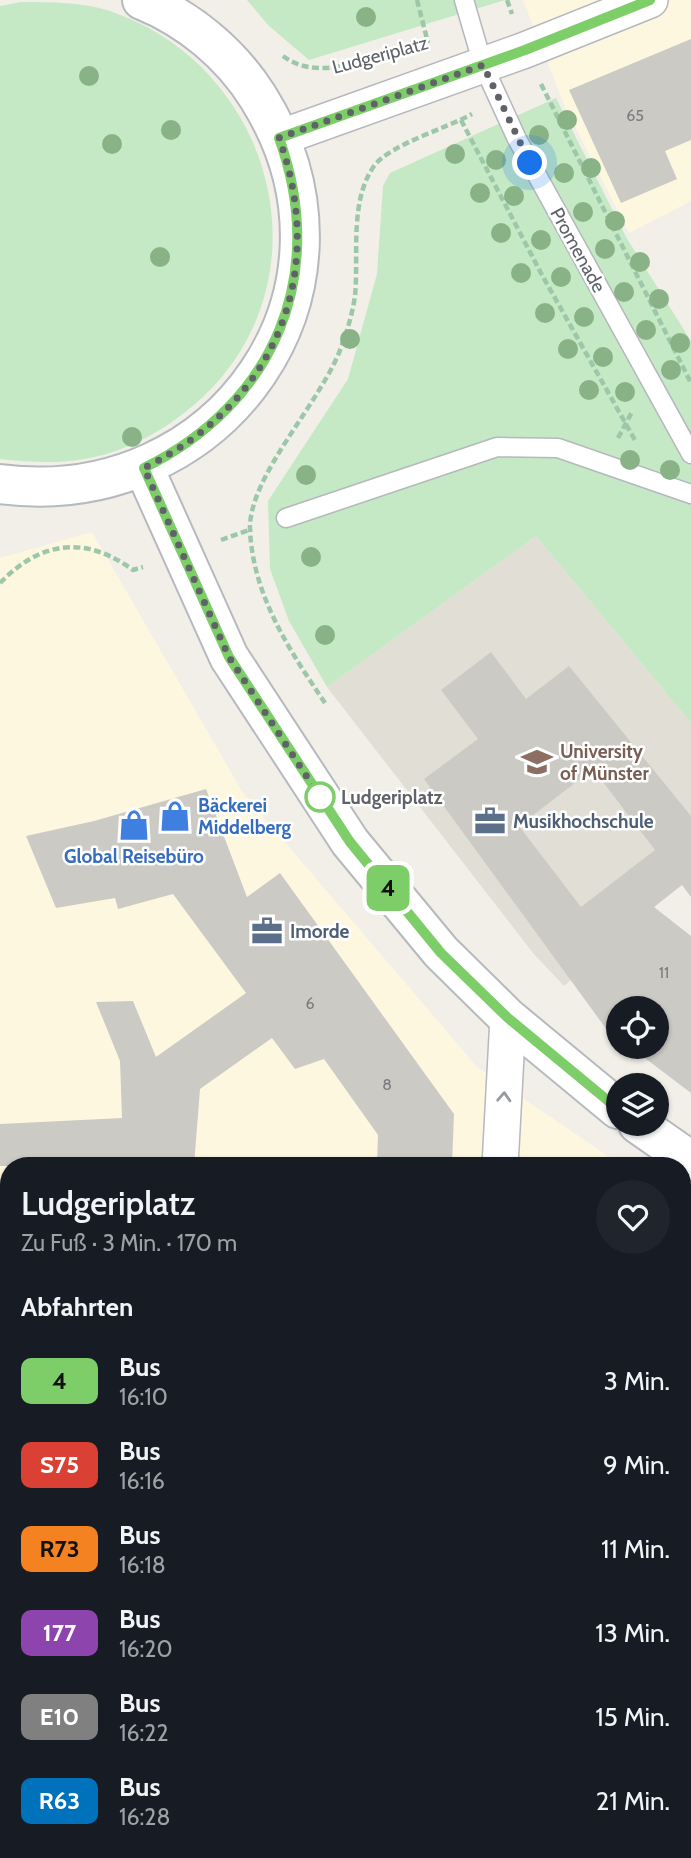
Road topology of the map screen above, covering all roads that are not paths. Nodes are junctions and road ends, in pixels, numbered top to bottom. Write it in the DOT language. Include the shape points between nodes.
graph roads {
  1 [pos="464,0"];
  2 [pos="650,0"];
  3 [pos="150,2"];
  4 [pos="483,65"];
  5 [pos="279,138"];
  6 [pos="691,454"];
  7 [pos="144,468"];
  8 [pos="0,484"];
  9 [pos="691,494"];
  10 [pos="286,517"];
  11 [pos="508,1018"];
  12 [pos="606,1099"];
  13 [pos="655,1136"];
  14 [pos="500,1157"];
  15 [pos="685,1157"];
  1 -- 4 [label="lane, Promenade"];
  2 -- 4 [label="street"];
  3 -- 5 [label="main road" via="199,33 238,69"];
  4 -- 5 [label="street"];
  4 -- 6 [label="lane, Promenade" via="517,139"];
  5 -- 7 [label="main road" via="295,189 299,244 292,291 278,336 254,379 223,415 187,445"];
  7 -- 8 [label="main road" via="88,485"];
  7 -- 11 [label="main road" via="229,657 350,842 441,953"];
  9 -- 10 [label="lane" via="558,448 496,447"];
  11 -- 12 [label="main road"];
  14 -- 11 [label="street, one-way"];
  13 -- 15 [label="main road"];
}
